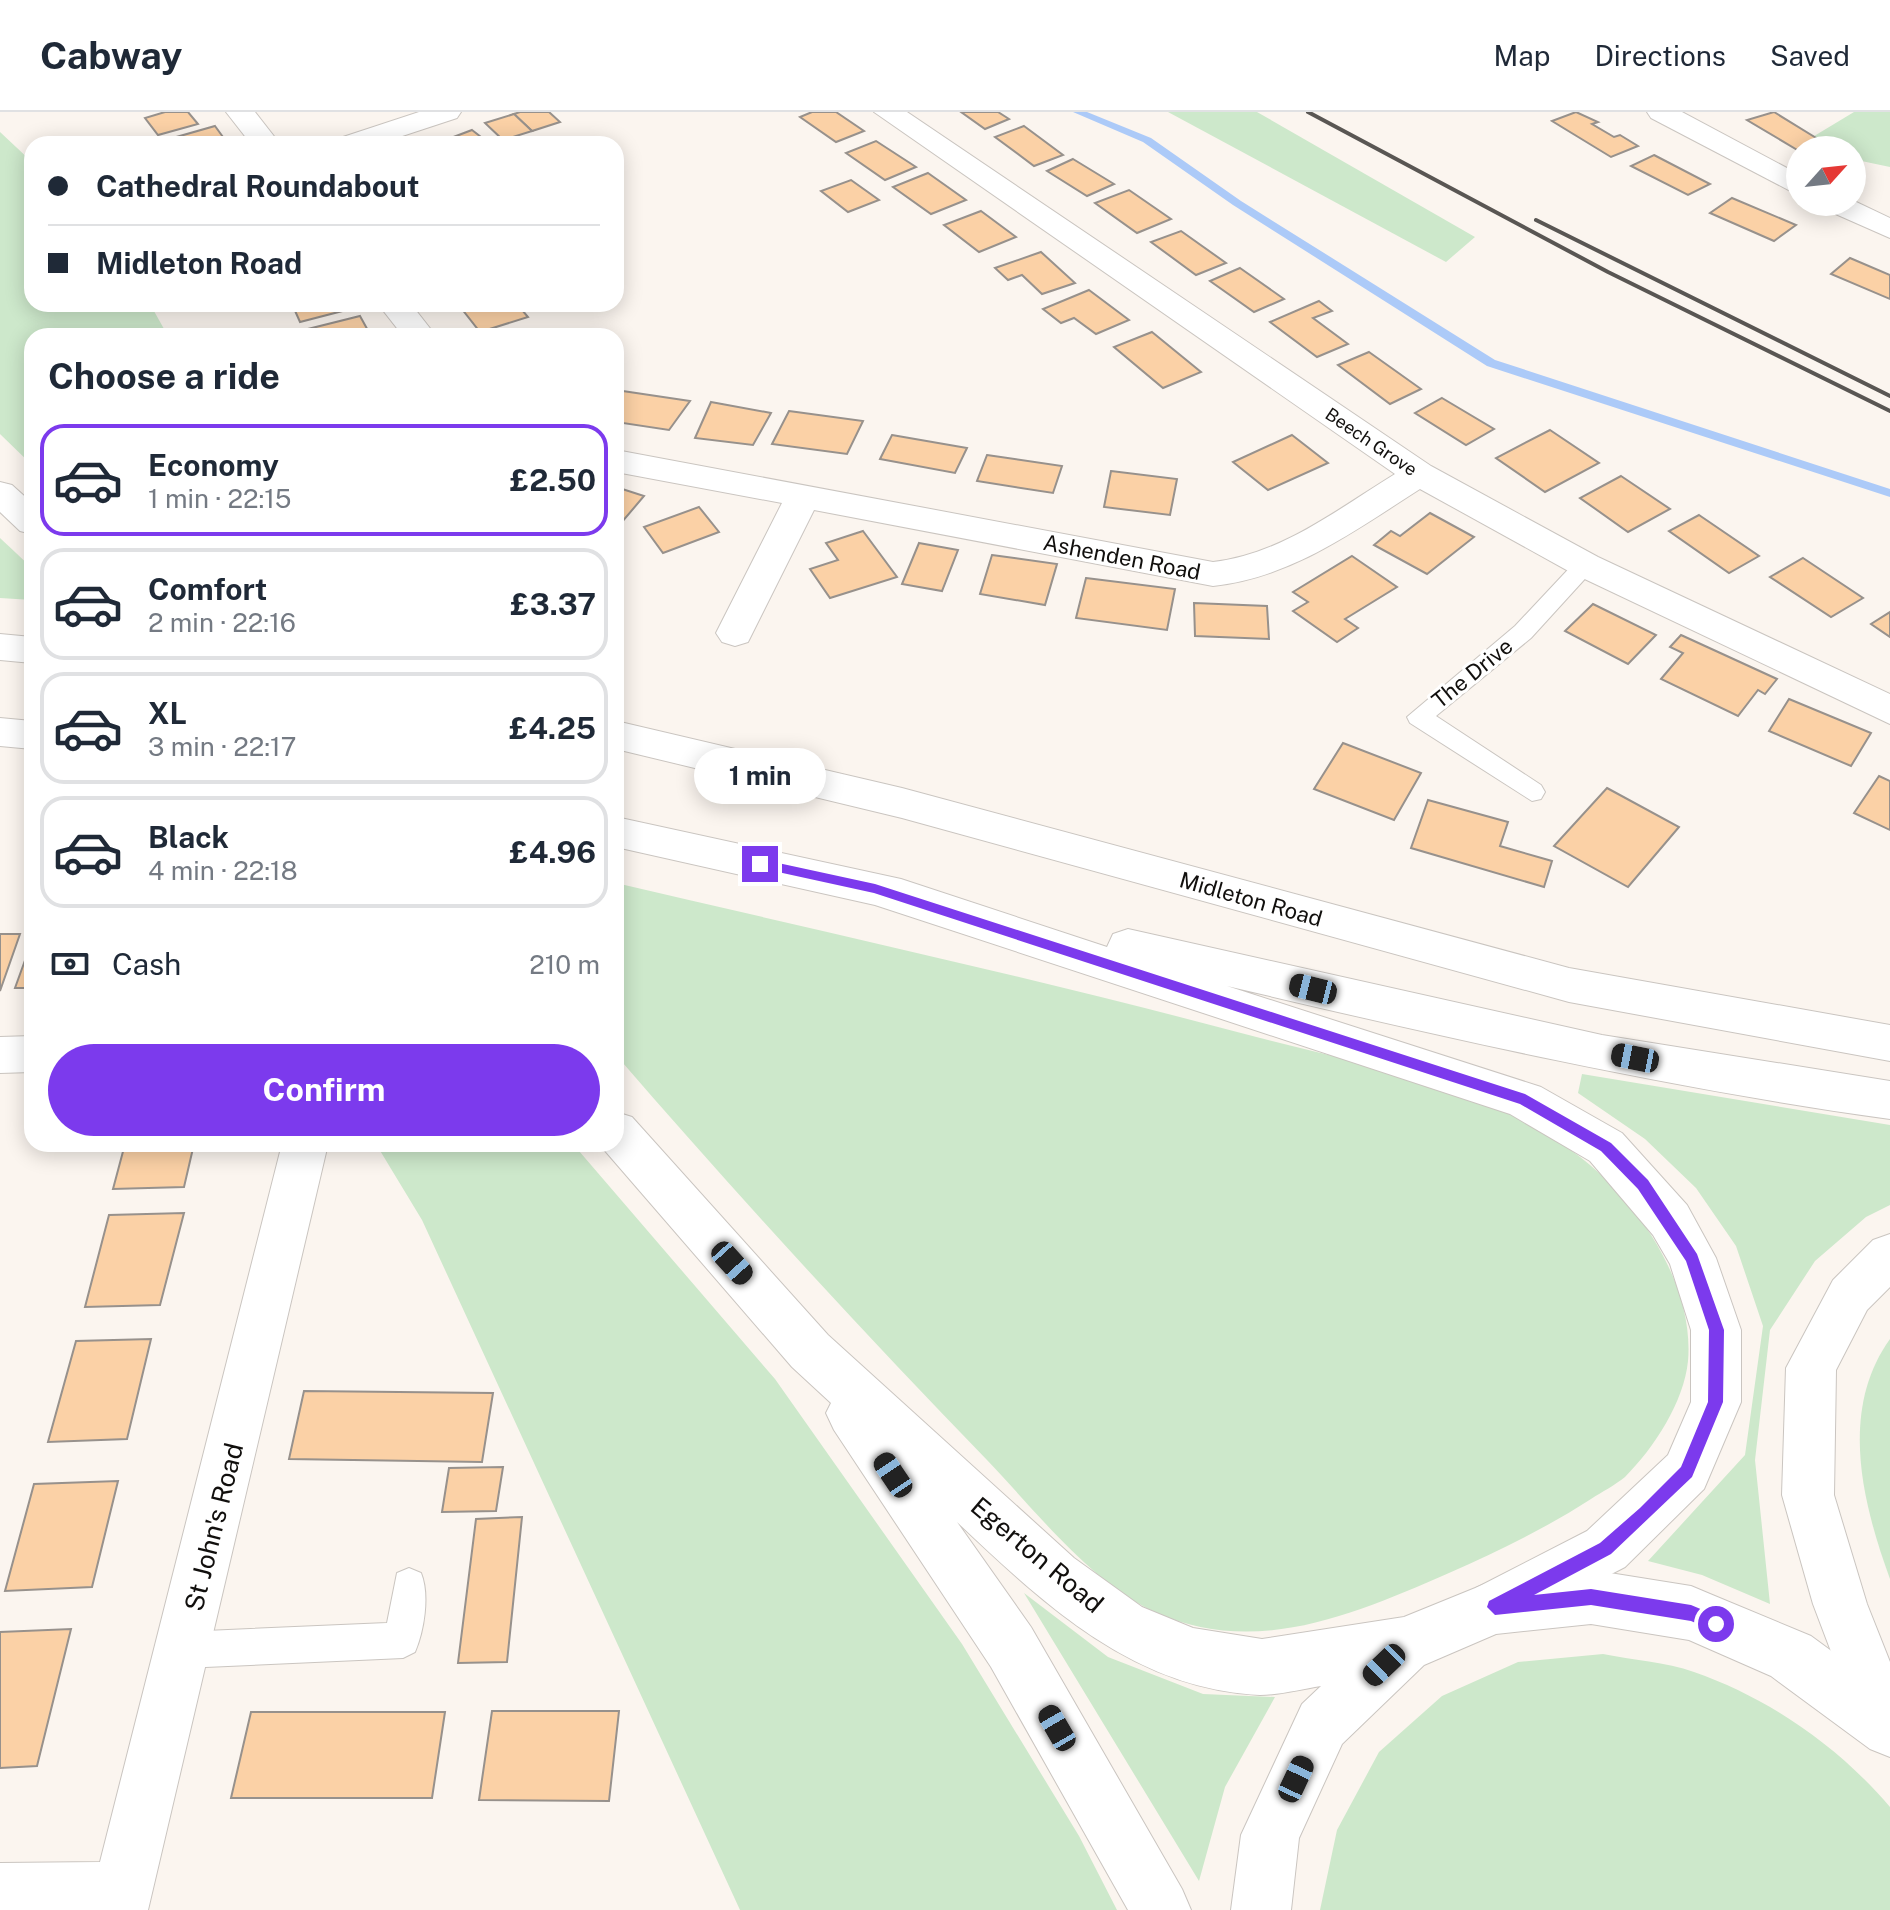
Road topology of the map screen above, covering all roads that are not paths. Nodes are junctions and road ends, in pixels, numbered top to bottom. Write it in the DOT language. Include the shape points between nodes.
graph roads {
  1 [pos="240,112"];
  2 [pos="447,112"];
  3 [pos="888,112"];
  4 [pos="1661,112"];
  5 [pos="260,136"];
  6 [pos="374,136"];
  7 [pos="1786,179"];
  8 [pos="1862,216"];
  9 [pos="1890,229"];
  10 [pos="400,312"];
  11 [pos="414,328"];
  12 [pos="624,463"];
  13 [pos="1419,474"];
  14 [pos="0,493"];
  15 [pos="803,497"];
  16 [pos="24,516"];
  17 [pos="1585,565"];
  18 [pos="735,633"];
  19 [pos="1890,710"];
  20 [pos="0,732"];
  21 [pos="24,734"];
  22 [pos="624,737"];
  23 [pos="1532,792"];
  24 [pos="624,834"];
  25 [pos="875,889"];
  26 [pos="1890,1043"];
  27 [pos="24,1054"];
  28 [pos="0,1055"];
  29 [pos="1890,1100"];
  30 [pos="624,1140"];
  31 [pos="303,1152"];
  32 [pos="1890,1255"];
  33 [pos="810,1351"];
  34 [pos="409,1585"];
  35 [pos="1495,1607"];
  36 [pos="1404,1645"];
  37 [pos="183,1650"];
  38 [pos="1888,1726"];
  39 [pos="0,1893"];
  40 [pos="120,1901"];
  41 [pos="1161,1910"];
  42 [pos="1261,1910"];
  1 -- 5 [label="main road"];
  2 -- 6 [label="main road"];
  3 -- 13 [label="main road, Beech Grove"];
  4 -- 7 [label="main road"];
  8 -- 9 [label="main road"];
  10 -- 11 [label="main road"];
  12 -- 15 [label="main road, Ashenden Road"];
  13 -- 15 [label="main road, Ashenden Road" via="1275,561 1236,574 1213,574"];
  13 -- 17 [label="main road, Beech Grove"];
  14 -- 16 [label="main road"];
  15 -- 18 [label="main road"];
  17 -- 19 [label="main road, Beech Grove"];
  17 -- 23 [label="lane, The Drive" via="1523,632 1419,717"];
  20 -- 21 [label="main road"];
  22 -- 26 [label="main road, Midleton Road" via="931,811 1569,985"];
  24 -- 25 [label="main road"];
  25 -- 29 [label="main road" via="1495,1031 1719,1075"];
  25 -- 35 [label="main road" via="1525,1100 1606,1147 1643,1185 1692,1258 1716,1330 1716,1402 1686,1472 1646,1513 1606,1549"];
  27 -- 28 [label="main road"];
  30 -- 33 [label="main road, Egerton Road"];
  31 -- 37 [label="main road, St John's Road"];
  32 -- 38 [label="main road" via="1850,1295 1811,1368 1808,1495 1840,1604"];
  33 -- 36 [label="main road, Egerton Road" via="1055,1577 1123,1627 1193,1656 1262,1667"];
  33 -- 41 [label="main road, Egerton Road" via="1011,1647"];
  34 -- 37 [label="lane" via="403,1640"];
  35 -- 36 [label="main road"];
  35 -- 38 [label="main road" via="1591,1597 1691,1613 1791,1656"];
  36 -- 42 [label="main road" via="1322,1724 1270,1835"];
  37 -- 40 [label="main road, St John's Road"];
  39 -- 40 [label="main road"];
}
